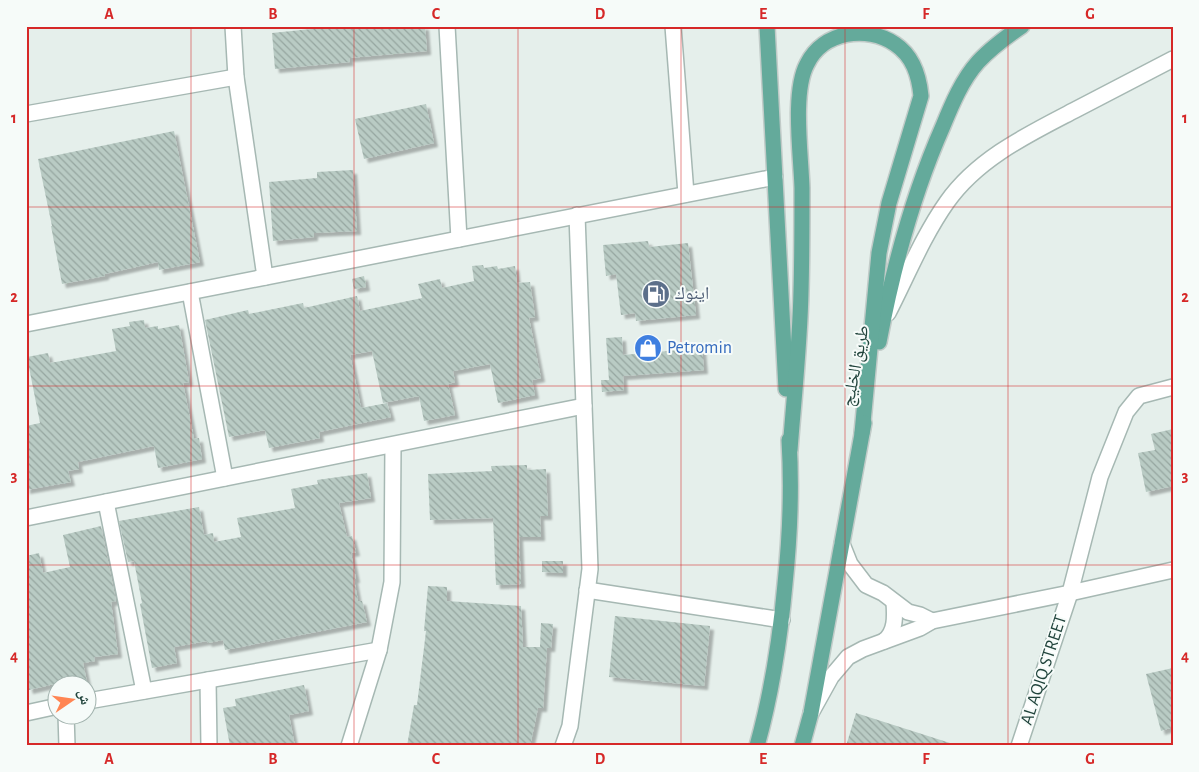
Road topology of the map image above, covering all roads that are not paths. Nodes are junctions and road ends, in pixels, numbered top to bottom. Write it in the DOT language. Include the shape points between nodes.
graph roads {
  1 [pos="233,26"];
  2 [pos="447,26"];
  3 [pos="673,26"];
  4 [pos="767,26"];
  5 [pos="1022,26"];
  6 [pos="1173,59"];
  7 [pos="236,77"];
  8 [pos="26,114"];
  9 [pos="776,177"];
  10 [pos="686,194"];
  11 [pos="577,215"];
  12 [pos="459,239"];
  13 [pos="265,277"];
  14 [pos="190,292"];
  15 [pos="883,323"];
  16 [pos="26,324"];
  17 [pos="1173,387"];
  18 [pos="584,406"];
  19 [pos="862,433"];
  20 [pos="393,445"];
  21 [pos="790,450"];
  22 [pos="225,478"];
  23 [pos="106,502"];
  24 [pos="26,518"];
  25 [pos="842,544"];
  26 [pos="1173,570"];
  27 [pos="587,590"];
  28 [pos="1070,593"];
  29 [pos="894,602"];
  30 [pos="782,620"];
  31 [pos="932,621"];
  32 [pos="884,641"];
  33 [pos="378,650"];
  34 [pos="208,680"];
  35 [pos="144,691"];
  36 [pos="98,699"];
  37 [pos="48,708"];
  38 [pos="811,712"];
  39 [pos="26,713"];
  40 [pos="66,724"];
  41 [pos="67,746"];
  42 [pos="210,746"];
  43 [pos="349,746"];
  44 [pos="563,746"];
  45 [pos="756,746"];
  46 [pos="802,746"];
  47 [pos="1019,746"];
  1 -- 7 [label="street"];
  2 -- 12 [label="street"];
  3 -- 10 [label="street"];
  4 -- 9 [label="main road"];
  5 -- 15 [label="main road, طريق الخليج" via="977,63 951,105 921,181"];
  6 -- 15 [label="street" via="1030,134 984,164 964,182 931,228"];
  7 -- 8 [label="street"];
  7 -- 13 [label="street"];
  9 -- 10 [label="street"];
  9 -- 21 [label="main road"];
  10 -- 11 [label="street"];
  11 -- 12 [label="street"];
  11 -- 18 [label="street"];
  12 -- 13 [label="street"];
  13 -- 14 [label="street"];
  14 -- 16 [label="street"];
  14 -- 22 [label="street"];
  15 -- 19 [label="main road, طريق الخليج"];
  17 -- 28 [label="street, AL AQIQ STREET" via="1139,396 1126,412 1100,477"];
  18 -- 20 [label="street"];
  18 -- 27 [label="street" via="590,569"];
  19 -- 21 [label="main road" via="879,253 889,203 921,96 919,78 903,49 875,34 859,32 827,42 807,63 801,80 801,293"];
  19 -- 25 [label="main road, طريق الخليج"];
  20 -- 22 [label="street"];
  20 -- 33 [label="street" via="392,582"];
  21 -- 30 [label="main road" via="790,528"];
  22 -- 23 [label="street"];
  23 -- 24 [label="street"];
  23 -- 35 [label="street"];
  25 -- 29 [label="street" via="850,564 866,585"];
  25 -- 38 [label="main road, طريق الخليج"];
  26 -- 28 [label="street"];
  27 -- 30 [label="street"];
  27 -- 44 [label="street" via="570,726"];
  28 -- 31 [label="street"];
  28 -- 47 [label="street, AL AQIQ STREET"];
  29 -- 31 [label="street" via="908,612"];
  29 -- 32 [label="street" via="893,626"];
  30 -- 45 [label="main road" via="768,706"];
  31 -- 32 [label="street"];
  32 -- 38 [label="street" via="848,657 831,677"];
  33 -- 34 [label="street"];
  33 -- 43 [label="street"];
  34 -- 35 [label="street"];
  34 -- 42 [label="street"];
  35 -- 36 [label="street"];
  37 -- 39 [label="street"];
  38 -- 46 [label="main road, طريق الخليج"];
  40 -- 41 [label="street"];
}
